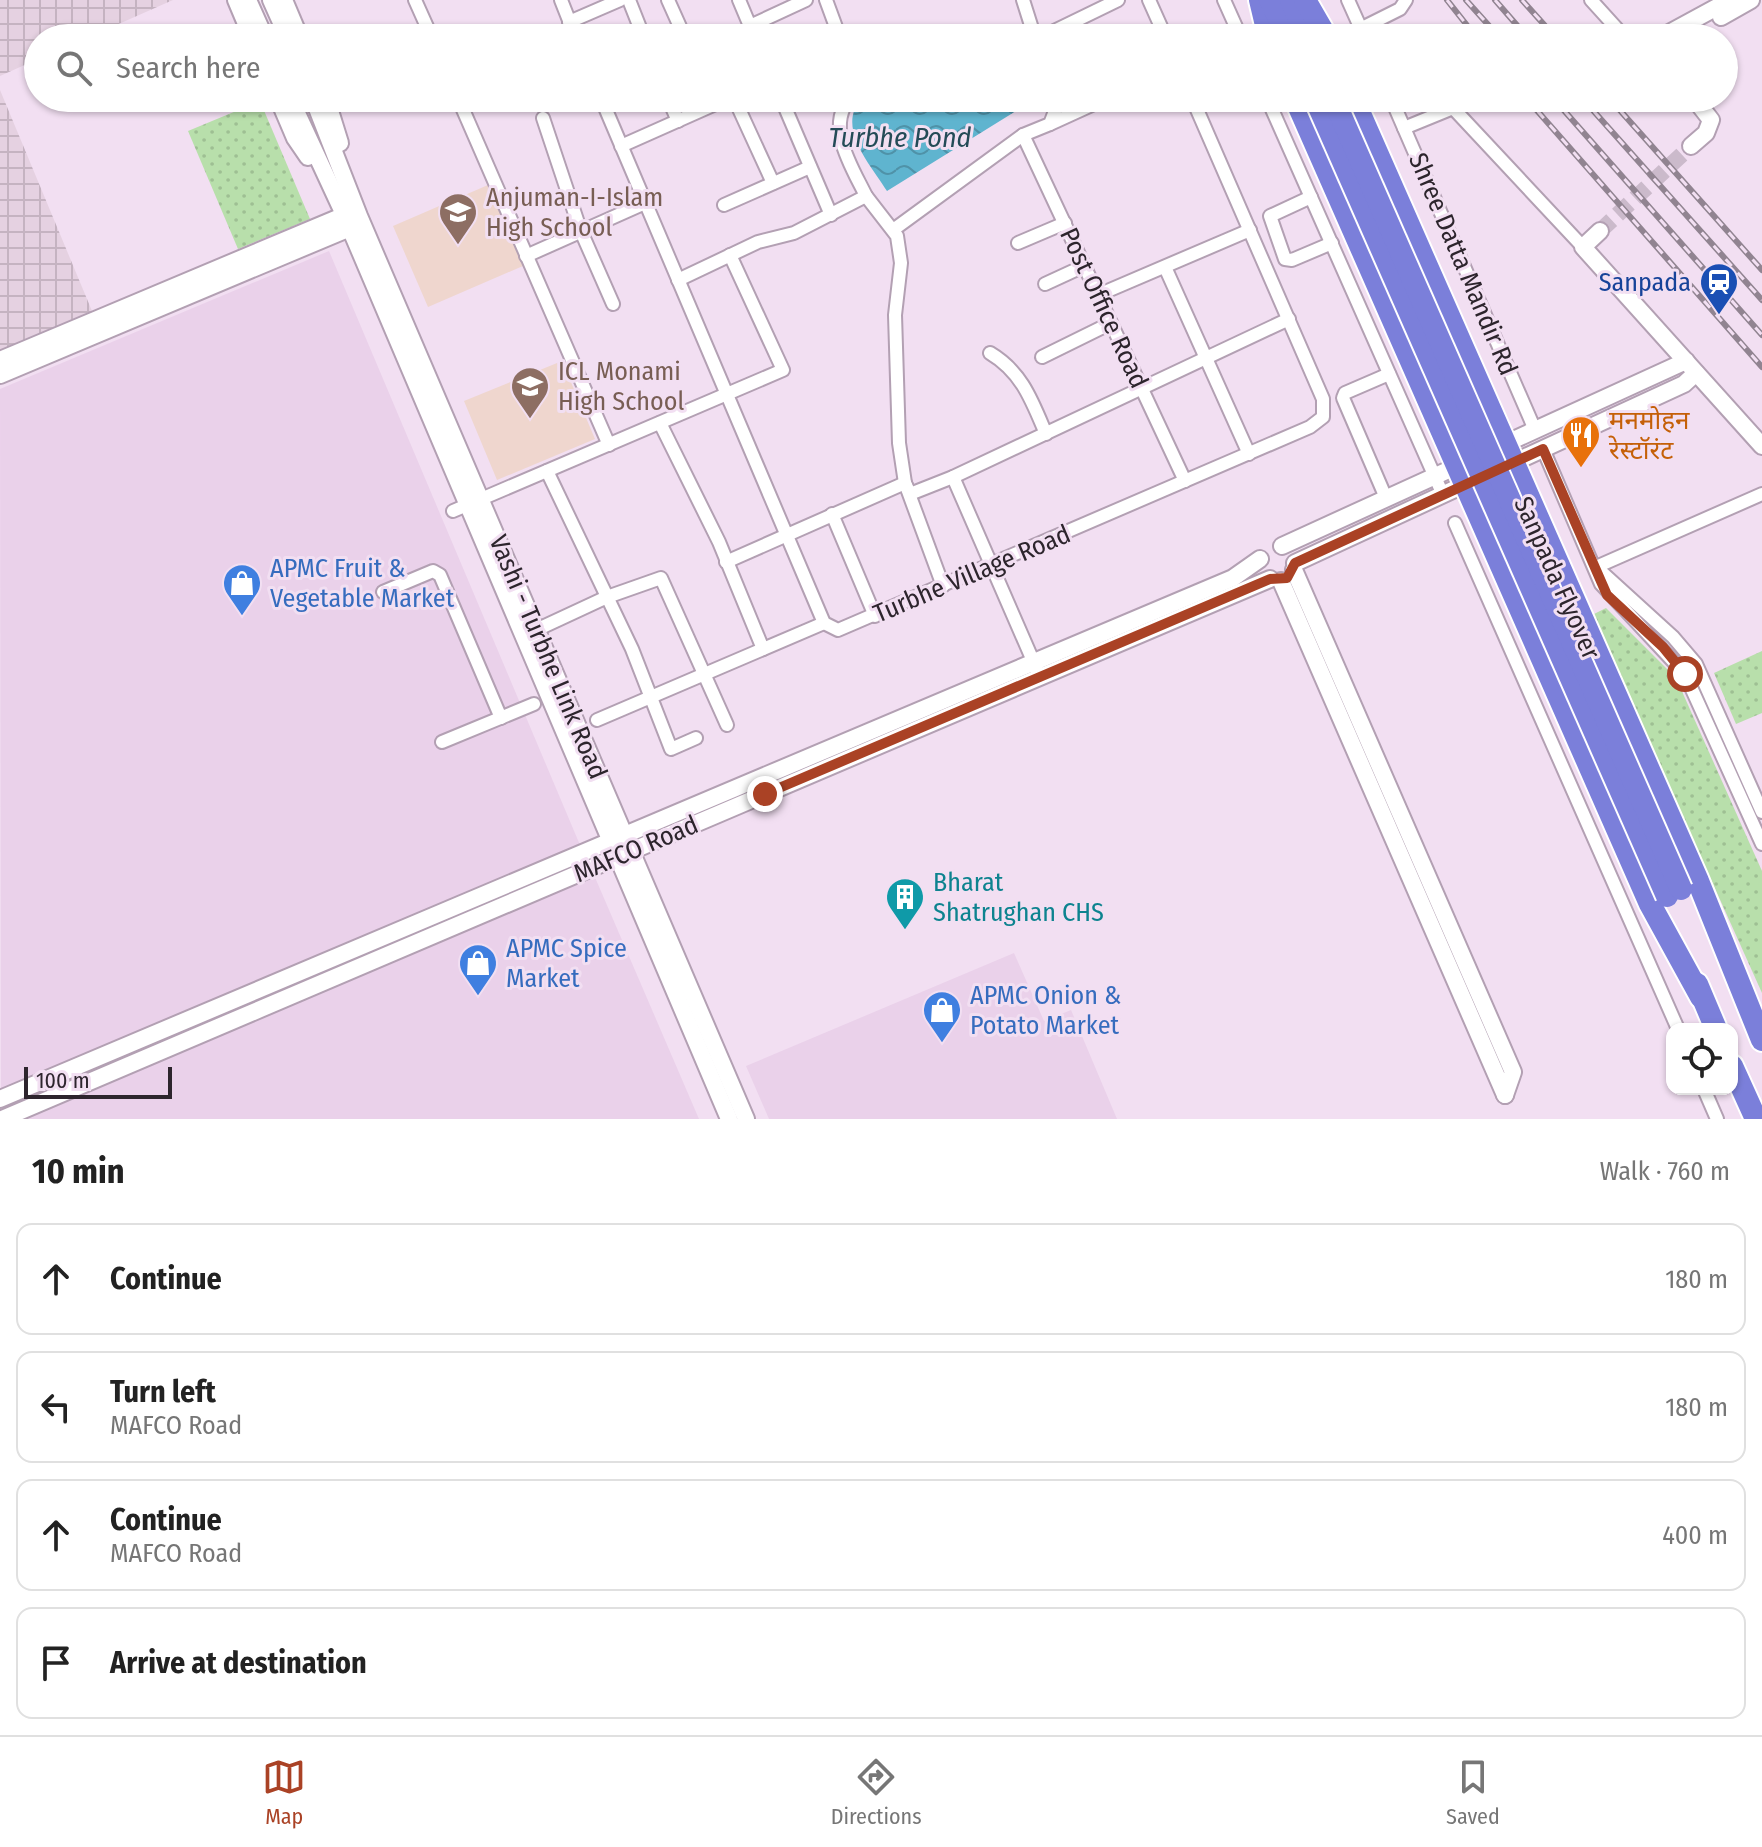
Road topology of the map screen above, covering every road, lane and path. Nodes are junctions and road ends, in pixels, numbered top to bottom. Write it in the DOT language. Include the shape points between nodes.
graph roads {
  1 [pos="236,0"];
  2 [pos="248,0"];
  3 [pos="271,0"];
  4 [pos="284,0"];
  5 [pos="415,0"];
  6 [pos="561,0"];
  7 [pos="620,0"];
  8 [pos="629,0"];
  9 [pos="668,0"];
  10 [pos="739,0"];
  11 [pos="806,0"];
  12 [pos="826,0"];
  13 [pos="1023,0"];
  14 [pos="1118,0"];
  15 [pos="1149,0"];
  16 [pos="1224,0"];
  17 [pos="1260,0"];
  18 [pos="1270,0"];
  19 [pos="1291,0"];
  20 [pos="1305,0"];
  21 [pos="1348,0"];
  22 [pos="1406,0"];
  23 [pos="1591,0"];
  24 [pos="1751,0"];
  25 [pos="1729,3"];
  26 [pos="569,22"];
  27 [pos="246,24"];
  28 [pos="259,24"];
  29 [pos="282,24"];
  30 [pos="294,24"];
  31 [pos="426,24"];
  32 [pos="638,24"];
  33 [pos="679,24"];
  34 [pos="750,24"];
  35 [pos="766,24"];
  36 [pos="835,24"];
  37 [pos="1032,24"];
  38 [pos="1067,24"];
  39 [pos="1160,24"];
  40 [pos="1234,24"];
  41 [pos="1280,24"];
  42 [pos="1282,24"];
  43 [pos="1288,24"];
  44 [pos="1319,24"];
  45 [pos="1358,24"];
  46 [pos="1376,24"];
  47 [pos="1613,24"];
  48 [pos="1688,24"];
  49 [pos="1701,24"];
  50 [pos="284,112"];
  51 [pos="296,112"];
  52 [pos="319,112"];
  53 [pos="332,112"];
  54 [pos="464,112"];
  55 [pos="607,112"];
  56 [pos="674,112"];
  57 [pos="693,112"];
  58 [pos="738,112"];
  59 [pos="787,112"];
  60 [pos="841,112"];
  61 [pos="1055,112"];
  62 [pos="1076,112"];
  63 [pos="1198,112"];
  64 [pos="1273,112"];
  65 [pos="1301,112"];
  66 [pos="1321,112"];
  67 [pos="1339,112"];
  68 [pos="1359,112"];
  69 [pos="1397,112"];
  70 [pos="1443,112"];
  71 [pos="1457,112"];
  72 [pos="1705,112"];
  73 [pos="543,118"];
  74 [pos="678,121"];
  75 [pos="1050,124"];
  76 [pos="1404,128"];
  77 [pos="1023,135"];
  78 [pos="621,146"];
  79 [pos="1691,146"];
  80 [pos="810,167"];
  81 [pos="773,183"];
  82 [pos="866,196"];
  83 [pos="1311,197"];
  84 [pos="645,203"];
  85 [pos="724,205"];
  86 [pos="350,212"];
  87 [pos="831,215"];
  88 [pos="1065,223"];
  89 [pos="580,229"];
  90 [pos="893,230"];
  91 [pos="1250,230"];
  92 [pos="1600,231"];
  93 [pos="1018,243"];
  94 [pos="1332,243"];
  95 [pos="1583,247"];
  96 [pos="730,255"];
  97 [pos="526,256"];
  98 [pos="1084,266"];
  99 [pos="1165,267"];
  100 [pos="678,280"];
  101 [pos="1045,284"];
  102 [pos="1098,295"];
  103 [pos="613,304"];
  104 [pos="1289,319"];
  105 [pos="1111,323"];
  106 [pos="990,353"];
  107 [pos="1206,356"];
  108 [pos="1042,357"];
  109 [pos="0,360"];
  110 [pos="1691,367"];
  111 [pos="1389,374"];
  112 [pos="0,375"];
  113 [pos="1141,387"];
  114 [pos="727,394"];
  115 [pos="660,423"];
  116 [pos="1535,430"];
  117 [pos="1046,434"];
  118 [pos="609,445"];
  119 [pos="1762,446"];
  120 [pos="1543,449"];
  121 [pos="1510,453"];
  122 [pos="1249,454"];
  123 [pos="547,471"];
  124 [pos="1461,475"];
  125 [pos="1435,476"];
  126 [pos="953,477"];
  127 [pos="1185,481"];
  128 [pos="905,483"];
  129 [pos="1762,494"];
  130 [pos="1443,495"];
  131 [pos="1386,498"];
  132 [pos="467,505"];
  133 [pos="832,514"];
  134 [pos="1455,523"];
  135 [pos="786,534"];
  136 [pos="1547,539"];
  137 [pos="1282,546"];
  138 [pos="1260,559"];
  139 [pos="1499,560"];
  140 [pos="726,562"];
  141 [pos="991,565"];
  142 [pos="1596,567"];
  143 [pos="1285,573"];
  144 [pos="943,586"];
  145 [pos="383,592"];
  146 [pos="607,597"];
  147 [pos="875,616"];
  148 [pos="824,623"];
  149 [pos="536,630"];
  150 [pos="763,649"];
  151 [pos="1044,667"];
  152 [pos="704,674"];
  153 [pos="651,696"];
  154 [pos="534,704"];
  155 [pos="501,718"];
  156 [pos="597,720"];
  157 [pos="727,725"];
  158 [pos="696,738"];
  159 [pos="442,742"];
  160 [pos="1762,812"];
  161 [pos="1762,844"];
  162 [pos="621,846"];
  163 [pos="1674,892"];
  164 [pos="1736,981"];
  165 [pos="1701,997"];
  166 [pos="1675,1023"];
  167 [pos="1713,1023"];
  168 [pos="1760,1034"];
  169 [pos="714,1065"];
  170 [pos="1738,1079"];
  171 [pos="1707,1095"];
  172 [pos="0,1099"];
  173 [pos="2,1119"];
  174 [pos="729,1119"];
  175 [pos="746,1119"];
  176 [pos="1717,1119"];
  177 [pos="1756,1119"];
  1 -- 27 [label="main road"];
  2 -- 28 [label="main road"];
  3 -- 29 [label="main road"];
  4 -- 30 [label="main road"];
  5 -- 31 [label="street"];
  6 -- 26 [label="street"];
  7 -- 26 [label="street"];
  8 -- 32 [label="street"];
  9 -- 33 [label="street"];
  10 -- 34 [label="street"];
  11 -- 35 [label="street"];
  12 -- 36 [label="street"];
  13 -- 37 [label="street"];
  14 -- 38 [label="street"];
  15 -- 39 [label="street"];
  16 -- 40 [label="street"];
  17 -- 41 [label="highway"];
  18 -- 42 [label="highway"];
  19 -- 43 [label="highway"];
  20 -- 44 [label="highway"];
  21 -- 45 [label="street"];
  22 -- 46 [label="street"];
  23 -- 47 [label="street"];
  24 -- 25 [label="main road"];
  25 -- 48 [label="main road"];
  25 -- 49 [label="main road"];
  50 -- 86 [label="main road" via="295,138"];
  51 -- 86 [label="main road"];
  52 -- 86 [label="main road"];
  53 -- 86 [label="main road"];
  54 -- 97 [label="street"];
  55 -- 78 [label="street"];
  56 -- 74 [label="street"];
  57 -- 74 [label="street"];
  58 -- 81 [label="street"];
  59 -- 80 [label="street"];
  60 -- 82 [label="street" via="841,142"];
  61 -- 75 [label="street"];
  62 -- 75 [label="street"];
  63 -- 91 [label="street, Turbhe Village Road"];
  64 -- 83 [label="street"];
  65 -- 124 [label="highway"];
  66 -- 163 [label="highway, Sanpada Flyover, bridge"];
  67 -- 163 [label="highway, Sanpada Flyover, bridge"];
  68 -- 121 [label="highway"];
  69 -- 76 [label="street, Shree Datta Mandir Rd"];
  70 -- 76 [label="street"];
  71 -- 95 [label="street"];
  72 -- 79 [label="main road" via="1711,120 1706,133"];
  73 -- 89 [label="street"];
  74 -- 78 [label="street"];
  75 -- 77 [label="street"];
  76 -- 116 [label="street, Shree Datta Mandir Rd"];
  77 -- 88 [label="street, Post Office Road"];
  77 -- 90 [label="street"];
  78 -- 84 [label="street"];
  80 -- 81 [label="street"];
  80 -- 87 [label="street"];
  81 -- 85 [label="street"];
  82 -- 87 [label="street"];
  82 -- 90 [label="street"];
  83 -- 94 [label="street"];
  83 -- 94 [label="street" via="1270,216 1285,259"];
  84 -- 89 [label="street"];
  84 -- 100 [label="street"];
  86 -- 109 [label="main road"];
  86 -- 112 [label="main road"];
  86 -- 132 [label="main road, Vashi - Turbhe Link Road"];
  87 -- 96 [label="street"];
  88 -- 93 [label="street"];
  88 -- 98 [label="street, Post Office Road"];
  89 -- 97 [label="street"];
  89 -- 103 [label="street"];
  90 -- 128 [label="street" via="901,263 895,315"];
  91 -- 99 [label="street"];
  91 -- 104 [label="street, Turbhe Village Road"];
  92 -- 95 [label="main road"];
  94 -- 111 [label="street"];
  95 -- 110 [label="main road"];
  96 -- 100 [label="street"];
  96 -- 114 [label="street" via="783,370"];
  97 -- 118 [label="street"];
  98 -- 101 [label="street"];
  98 -- 102 [label="street, Post Office Road"];
  99 -- 102 [label="street"];
  99 -- 107 [label="street"];
  100 -- 114 [label="street"];
  102 -- 105 [label="street, Post Office Road"];
  104 -- 107 [label="street"];
  104 -- 122 [label="street, Turbhe Village Road" via="1325,412 1310,427"];
  105 -- 108 [label="street"];
  105 -- 113 [label="street, Post Office Road"];
  106 -- 117 [label="street" via="1009,364 1023,384"];
  107 -- 113 [label="street"];
  107 -- 122 [label="street"];
  110 -- 116 [label="main road, MAFCO Road"];
  110 -- 119 [label="main road"];
  110 -- 120 [label="main road, MAFCO Road" via="1684,384"];
  111 -- 125 [label="street"];
  111 -- 131 [label="street" via="1343,398"];
  113 -- 117 [label="street"];
  113 -- 127 [label="street, Post Office Road"];
  114 -- 115 [label="street"];
  114 -- 135 [label="street"];
  115 -- 118 [label="street"];
  115 -- 140 [label="street"];
  116 -- 121 [label="main road, MAFCO Road"];
  117 -- 126 [label="street"];
  118 -- 123 [label="street"];
  120 -- 121 [label="main road, MAFCO Road"];
  120 -- 142 [label="street"];
  121 -- 124 [label="main road, MAFCO Road"];
  121 -- 136 [label="highway"];
  122 -- 127 [label="street, Turbhe Village Road"];
  123 -- 132 [label="street"];
  123 -- 146 [label="street"];
  124 -- 125 [label="main road, MAFCO Road"];
  124 -- 130 [label="main road, MAFCO Road"];
  124 -- 139 [label="highway"];
  125 -- 130 [label="street"];
  125 -- 131 [label="main road, MAFCO Road"];
  126 -- 128 [label="street" via="910,494"];
  126 -- 141 [label="street"];
  127 -- 141 [label="street, Turbhe Village Road"];
  128 -- 133 [label="street"];
  128 -- 144 [label="street"];
  129 -- 142 [label="street"];
  130 -- 143 [label="main road, MAFCO Road"];
  131 -- 137 [label="main road, MAFCO Road"];
  132 -- 149 [label="main road, Vashi - Turbhe Link Road"];
  132 -- 162 [label="main road, Vashi - Turbhe Link Road"];
  133 -- 135 [label="street"];
  133 -- 147 [label="street"];
  134 -- 166 [label="street"];
  135 -- 140 [label="street"];
  135 -- 148 [label="street"];
  136 -- 139 [label="highway"];
  136 -- 164 [label="highway" via="1698,881"];
  137 -- 138 [label="main road" via="1271,547"];
  137 -- 143 [label="main road" via="1291,552"];
  138 -- 143 [label="main road" via="1262,571"];
  138 -- 151 [label="main road, MAFCO Road" via="1233,578"];
  139 -- 165 [label="highway" via="1650,904"];
  140 -- 150 [label="street"];
  141 -- 144 [label="street, Turbhe Village Road"];
  141 -- 151 [label="street"];
  142 -- 160 [label="street" via="1696,664"];
  142 -- 161 [label="street" via="1607,595 1685,674"];
  143 -- 143 [label="main road" via="1513,1072 1505,1095"];
  143 -- 151 [label="main road, MAFCO Road"];
  144 -- 147 [label="street, Turbhe Village Road"];
  145 -- 155 [label="street" via="433,571 440,575"];
  146 -- 149 [label="street"];
  146 -- 152 [label="street" via="661,578"];
  146 -- 153 [label="street"];
  147 -- 148 [label="street, Turbhe Village Road" via="838,630"];
  148 -- 150 [label="street"];
  149 -- 162 [label="main road, Vashi - Turbhe Link Road"];
  150 -- 152 [label="street"];
  151 -- 162 [label="main road, MAFCO Road"];
  152 -- 153 [label="street"];
  152 -- 157 [label="street"];
  153 -- 156 [label="street"];
  153 -- 158 [label="street" via="671,749"];
  154 -- 155 [label="street"];
  155 -- 159 [label="street"];
  162 -- 169 [label="main road, Vashi - Turbhe Link Road"];
  162 -- 172 [label="main road, MAFCO Road"];
  162 -- 173 [label="main road, MAFCO Road"];
  163 -- 164 [label="highway, Sanpada Flyover"];
  163 -- 165 [label="highway, Sanpada Flyover"];
  164 -- 168 [label="highway"];
  165 -- 167 [label="highway"];
  169 -- 174 [label="main road, Vashi - Turbhe Link Road"];
  169 -- 175 [label="main road, Vashi - Turbhe Link Road"];
  170 -- 177 [label="highway"];
  171 -- 176 [label="street"];
}
